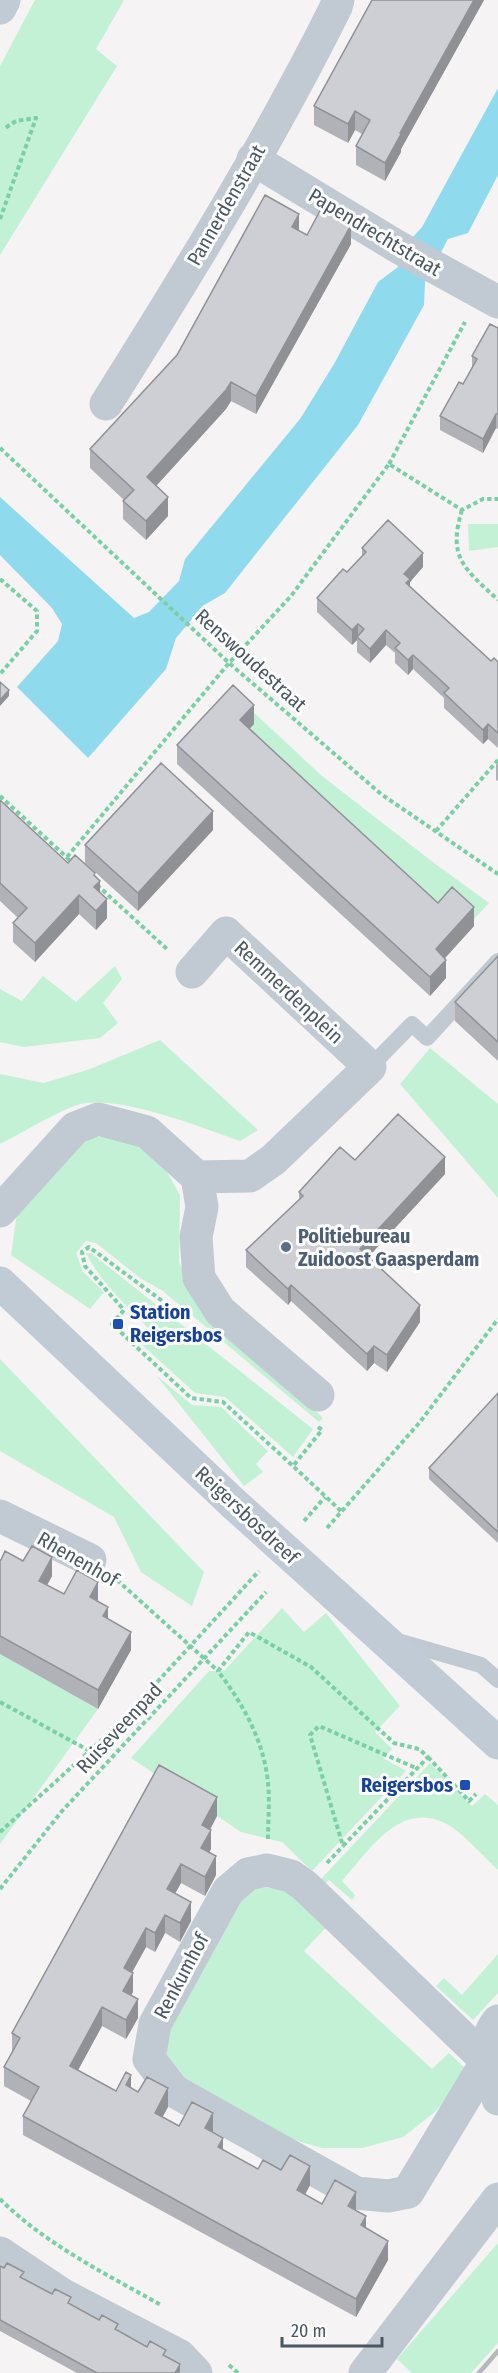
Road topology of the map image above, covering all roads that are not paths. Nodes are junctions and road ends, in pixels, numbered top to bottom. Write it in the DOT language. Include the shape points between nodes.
graph roads {
  1 [pos="4,0"];
  2 [pos="338,0"];
  3 [pos="0,8"];
  4 [pos="253,159"];
  5 [pos="489,298"];
  6 [pos="106,404"];
  7 [pos="498,961"];
  8 [pos="192,972"];
  9 [pos="370,1067"];
  10 [pos="197,1177"];
  11 [pos="0,1211"];
  12 [pos="0,1283"];
  13 [pos="315,1409"];
  14 [pos="0,1516"];
  15 [pos="90,1560"];
  16 [pos="383,1636"];
  17 [pos="498,1680"];
  18 [pos="498,1743"];
  19 [pos="498,2021"];
  20 [pos="487,2061"];
  21 [pos="498,2099"];
  22 [pos="498,2199"];
  23 [pos="0,2253"];
  24 [pos="196,2373"];
  25 [pos="364,2373"];
  1 -- 3 [label="street"];
  2 -- 4 [label="street, Pannerdenstraat" via="311,59"];
  4 -- 5 [label="street, Papendrechtstraat"];
  4 -- 6 [label="street, Pannerdenstraat" via="175,295"];
  7 -- 9 [label="lane" via="427,1038 412,1024"];
  8 -- 9 [label="street, Remmerdenplein" via="226,933"];
  9 -- 10 [label="street" via="273,1160 250,1176"];
  10 -- 11 [label="street" via="147,1132 98,1119 75,1128"];
  10 -- 13 [label="street" via="202,1208 196,1237 200,1278 220,1311"];
  12 -- 16 [label="street, Reigersbosdreef, bridge" via="234,1504"];
  14 -- 15 [label="street, Rhenenhof"];
  16 -- 17 [label="lane" via="481,1665"];
  16 -- 18 [label="street, Reigersbosdreef"];
  19 -- 20 [label="street, Renkumhof" via="489,2031"];
  20 -- 20 [label="street, Renkumhof" via="408,2192 388,2196 356,2193 174,2091 149,2059 155,2024 228,1891 248,1874 267,1870 291,1876 305,1886"];
  20 -- 21 [label="street, Renkumhof"];
  22 -- 25 [label="street"];
  23 -- 24 [label="street" via="63,2295 180,2356"];
}
